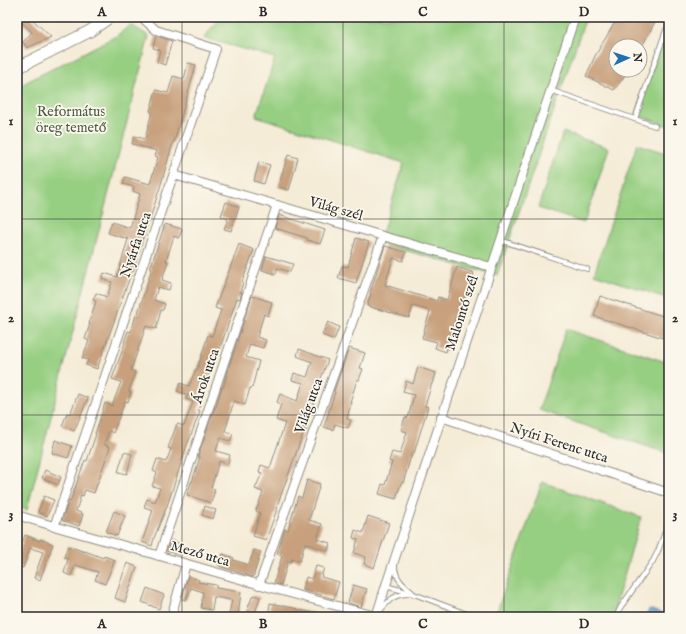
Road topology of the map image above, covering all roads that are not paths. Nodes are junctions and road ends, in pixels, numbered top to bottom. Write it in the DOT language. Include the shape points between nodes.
graph roads {
  1 [pos="110,17"];
  2 [pos="141,17"];
  3 [pos="575,17"];
  4 [pos="666,30"];
  5 [pos="17,68"];
  6 [pos="550,90"];
  7 [pos="635,120"];
  8 [pos="655,126"];
  9 [pos="174,174"];
  10 [pos="277,205"];
  11 [pos="383,236"];
  12 [pos="500,240"];
  13 [pos="491,267"];
  14 [pos="587,269"];
  15 [pos="441,417"];
  16 [pos="669,493"];
  17 [pos="17,516"];
  18 [pos="669,521"];
  19 [pos="54,527"];
  20 [pos="159,556"];
  21 [pos="396,556"];
  22 [pos="186,564"];
  23 [pos="259,585"];
  24 [pos="386,585"];
  25 [pos="414,594"];
  26 [pos="458,611"];
  27 [pos="171,617"];
  28 [pos="376,617"];
  29 [pos="463,617"];
  30 [pos="475,617"];
  31 [pos="616,617"];
  1 -- 5 [label="main road" via="90,31"];
  2 -- 9 [label="street, Nyárfa utca" via="156,30 216,49"];
  3 -- 6 [label="street, Malomtó szél"];
  4 -- 7 [label="lane"];
  6 -- 7 [label="lane"];
  6 -- 12 [label="street, Malomtó szél"];
  7 -- 8 [label="lane"];
  9 -- 10 [label="street, Világ szél"];
  9 -- 19 [label="street, Nyárfa utca"];
  10 -- 11 [label="street, Világ szél"];
  10 -- 20 [label="street, Árok utca"];
  11 -- 13 [label="street, Világ szél"];
  11 -- 23 [label="street, Világ utca"];
  12 -- 13 [label="street, Malomtó szél"];
  12 -- 14 [label="lane"];
  13 -- 15 [label="street, Malomtó szél"];
  15 -- 16 [label="street, Nyíri Ferenc utca"];
  15 -- 21 [label="street, Malomtó szél"];
  17 -- 19 [label="street, Mező utca"];
  18 -- 31 [label="lane" via="653,561"];
  19 -- 20 [label="street, Mező utca"];
  20 -- 22 [label="street, Mező utca"];
  21 -- 24 [label="street, Malomtó szél"];
  21 -- 25 [label="lane" via="397,576 402,585"];
  22 -- 23 [label="street, Mező utca"];
  22 -- 27 [label="street"];
  23 -- 28 [label="street, Mező utca"];
  24 -- 25 [label="lane"];
  24 -- 28 [label="street, Malomtó szél"];
  25 -- 26 [label="lane"];
  25 -- 28 [label="lane" via="401,594 388,601"];
  26 -- 29 [label="lane"];
  26 -- 30 [label="lane"];
}
